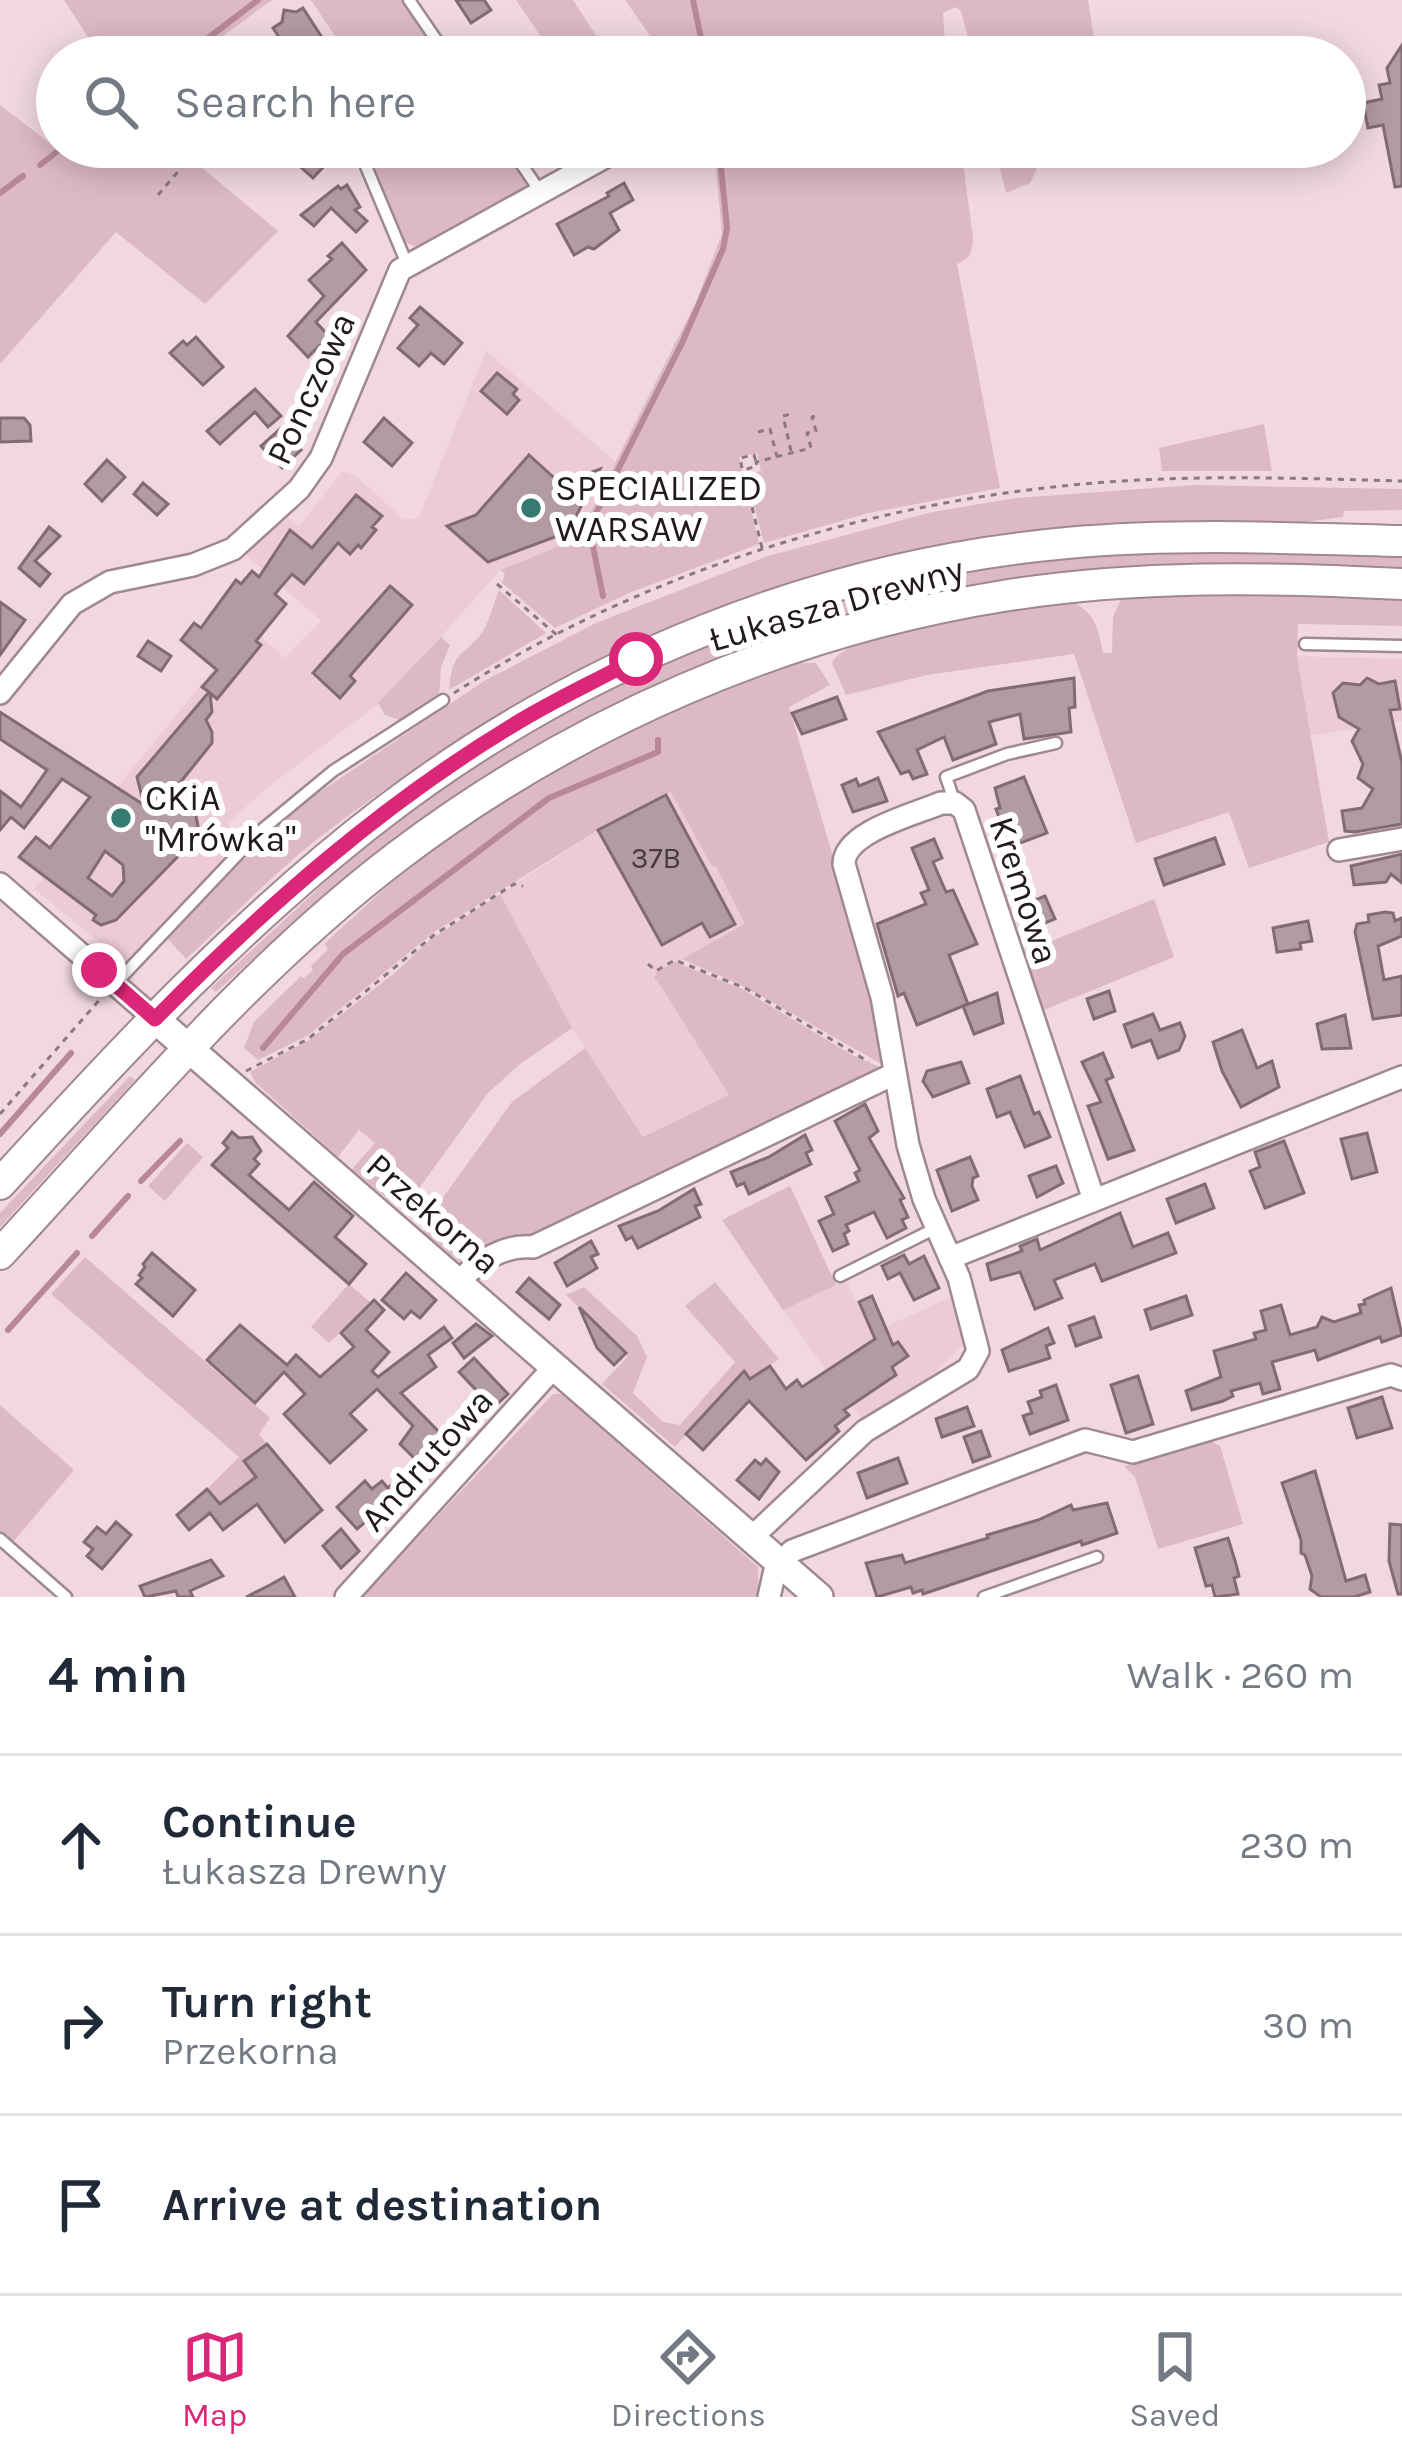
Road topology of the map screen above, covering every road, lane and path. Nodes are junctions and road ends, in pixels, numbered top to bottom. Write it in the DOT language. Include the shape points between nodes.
graph roads {
  1 [pos="409,0"];
  2 [pos="434,36"];
  3 [pos="181,168"];
  4 [pos="367,168"];
  5 [pos="524,168"];
  6 [pos="586,168"];
  7 [pos="541,193"];
  8 [pos="158,195"];
  9 [pos="407,264"];
  10 [pos="791,414"];
  11 [pos="819,415"];
  12 [pos="758,432"];
  13 [pos="791,453"];
  14 [pos="776,457"];
  15 [pos="756,462"];
  16 [pos="743,470"];
  17 [pos="1402,481"];
  18 [pos="1402,542"];
  19 [pos="763,549"];
  20 [pos="496,584"];
  21 [pos="1402,584"];
  22 [pos="558,636"];
  23 [pos="1305,644"];
  24 [pos="1402,646"];
  25 [pos="0,693"];
  26 [pos="443,700"];
  27 [pos="1055,743"];
  28 [pos="955,803"];
  29 [pos="1402,839"];
  30 [pos="1339,850"];
  31 [pos="0,884"];
  32 [pos="523,886"];
  33 [pos="648,964"];
  34 [pos="115,983"];
  35 [pos="155,1019"];
  36 [pos="190,1049"];
  37 [pos="244,1072"];
  38 [pos="892,1074"];
  39 [pos="1402,1077"];
  40 [pos="0,1114"];
  41 [pos="0,1184"];
  42 [pos="1094,1200"];
  43 [pos="936,1228"];
  44 [pos="0,1254"];
  45 [pos="950,1258"];
  46 [pos="840,1276"];
  47 [pos="459,1282"];
  48 [pos="555,1366"];
  49 [pos="1402,1379"];
  50 [pos="752,1538"];
  51 [pos="0,1539"];
  52 [pos="1097,1558"];
  53 [pos="779,1562"];
  54 [pos="67,1597"];
  55 [pos="346,1597"];
  56 [pos="769,1597"];
  57 [pos="819,1597"];
  58 [pos="984,1597"];
  1 -- 2 [label="lane"];
  3 -- 8 [label="path"];
  4 -- 9 [label="lane"];
  5 -- 7 [label="lane"];
  6 -- 7 [label="street"];
  7 -- 9 [label="street"];
  9 -- 25 [label="street, Ponczowa" via="299,489 233,549 110,582 72,604"];
  10 -- 13 [label="path" via="783,416"];
  11 -- 13 [label="path" via="807,433 811,448"];
  12 -- 14 [label="path" via="770,429"];
  13 -- 14 [label="path"];
  14 -- 15 [label="path"];
  15 -- 16 [label="path"];
  15 -- 16 [label="path" via="754,455 740,458"];
  16 -- 19 [label="path"];
  17 -- 19 [label="path" via="1161,479 1028,491 890,515"];
  18 -- 35 [label="main road, Łukasza Drewny" via="1164,538 1007,550 872,575 716,625 515,723 389,808"];
  19 -- 22 [label="path"];
  20 -- 22 [label="path"];
  21 -- 36 [label="main road, Łukasza Drewny" via="1200,579 1002,596 761,658 588,733 440,826 344,902"];
  22 -- 26 [label="path"];
  23 -- 24 [label="lane"];
  26 -- 34 [label="lane" via="333,771 258,833"];
  27 -- 28 [label="lane" via="946,777"];
  28 -- 38 [label="street, Kremowa" via="855,839 844,852 882,997"];
  28 -- 42 [label="street, Kremowa" via="964,810"];
  29 -- 30 [label="street"];
  31 -- 34 [label="street, Przekorna"];
  32 -- 37 [label="path" via="514,884 434,935 308,1039"];
  33 -- 38 [label="path" via="656,971 675,960 747,989"];
  34 -- 35 [label="street, Przekorna"];
  34 -- 40 [label="path"];
  35 -- 36 [label="street, Przekorna"];
  35 -- 41 [label="main road, Łukasza Drewny"];
  36 -- 44 [label="main road, Łukasza Drewny"];
  36 -- 47 [label="street, Przekorna"];
  38 -- 43 [label="street, Kremowa"];
  38 -- 47 [label="street" via="533,1247 515,1245"];
  39 -- 42 [label="street"];
  42 -- 45 [label="street"];
  43 -- 45 [label="street, Kremowa"];
  43 -- 46 [label="lane"];
  45 -- 50 [label="street, Kremowa" via="977,1335 972,1365 866,1431"];
  47 -- 48 [label="street, Przekorna"];
  48 -- 50 [label="street, Przekorna"];
  48 -- 55 [label="street, Andrutowa"];
  49 -- 53 [label="street" via="1391,1375 1133,1451 1085,1440"];
  50 -- 53 [label="street, Przekorna"];
  51 -- 54 [label="lane"];
  52 -- 58 [label="lane"];
  53 -- 56 [label="street"];
  53 -- 57 [label="street, Przekorna"];
}
